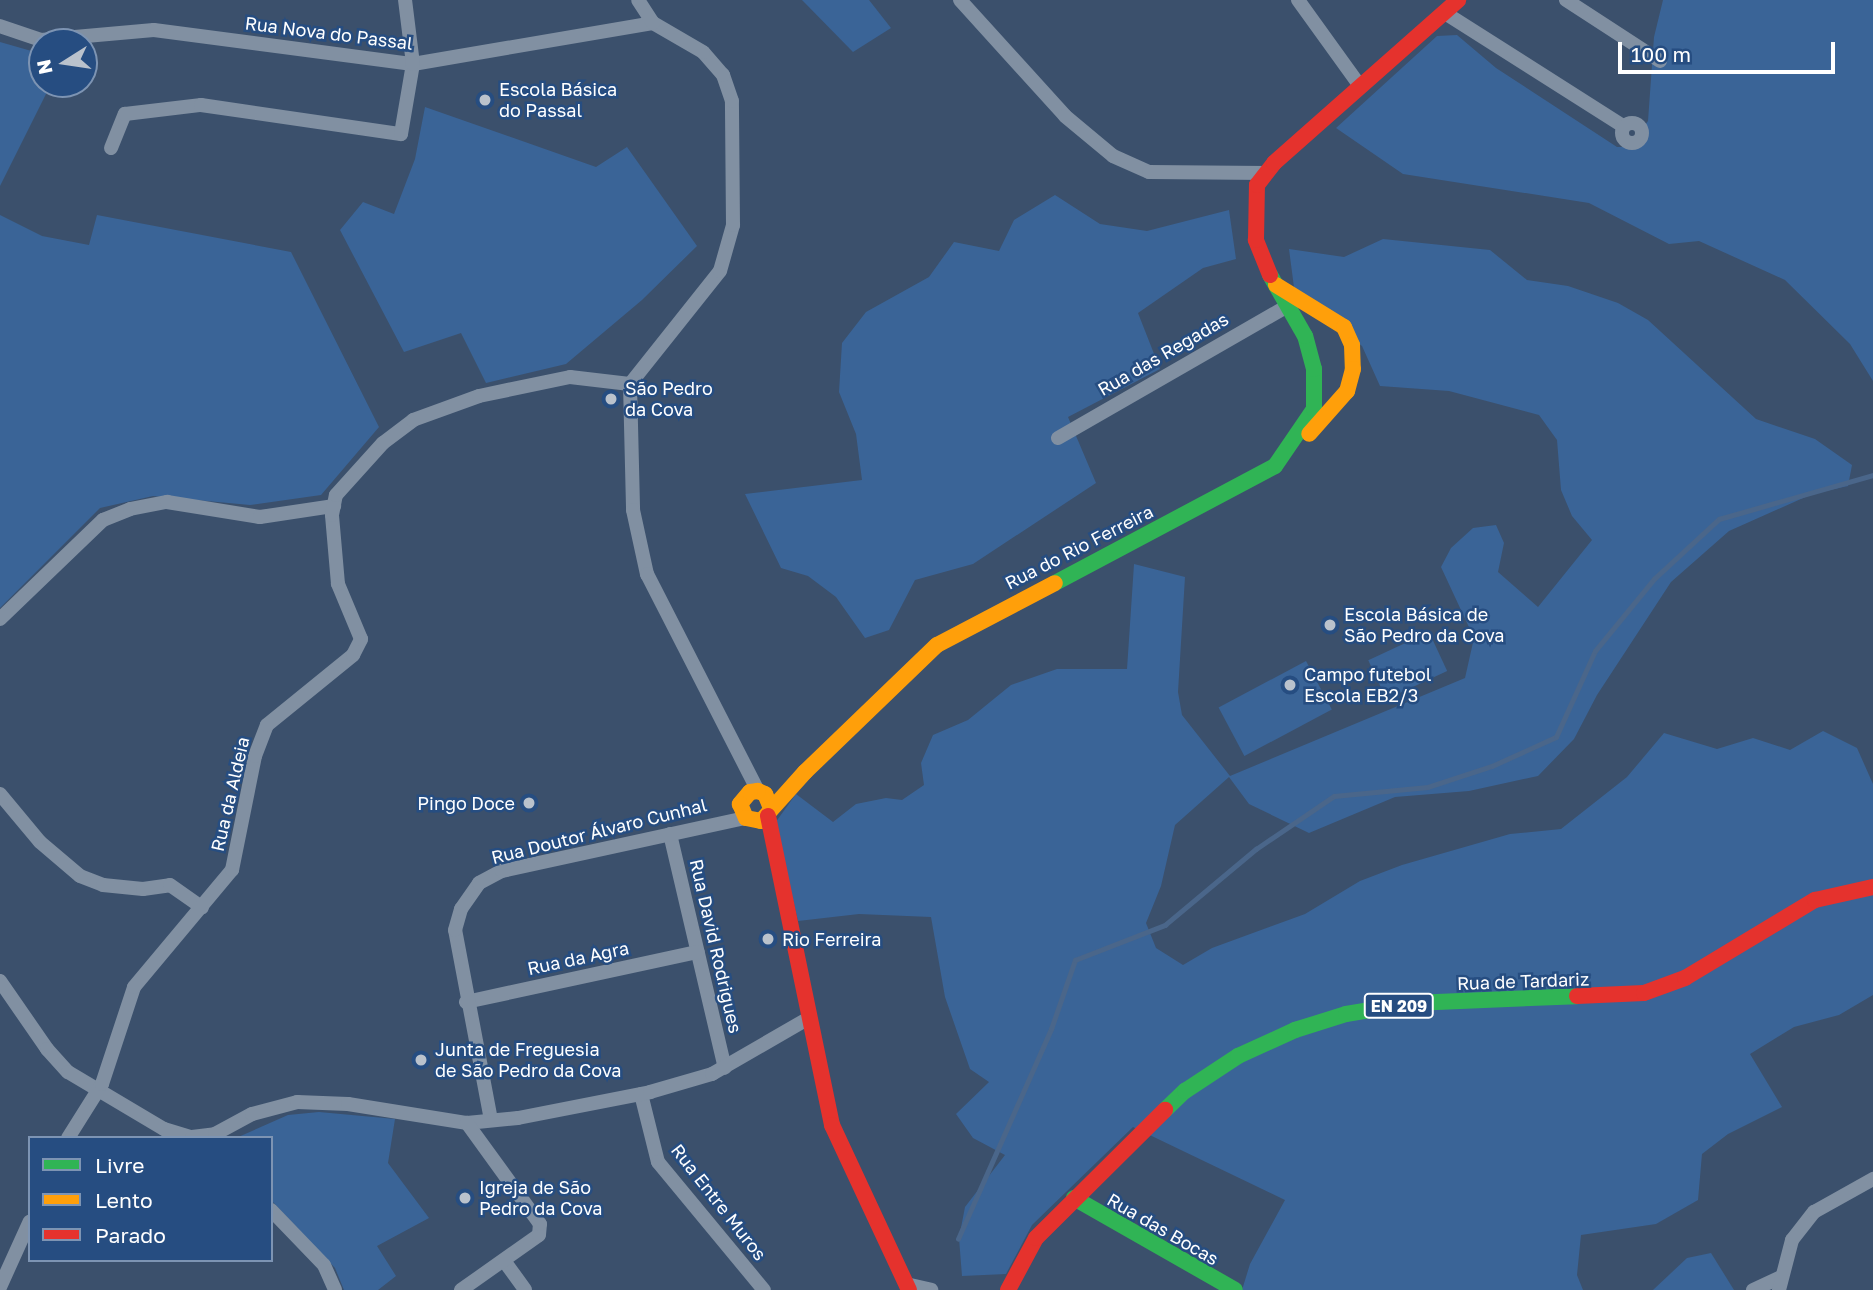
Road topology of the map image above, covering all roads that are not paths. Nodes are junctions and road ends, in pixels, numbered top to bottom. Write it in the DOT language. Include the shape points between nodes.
graph roads {
  1 [pos="405,0"];
  2 [pos="638,0"];
  3 [pos="960,0"];
  4 [pos="1298,0"];
  5 [pos="1458,0"];
  6 [pos="1566,0"];
  7 [pos="1445,13"];
  8 [pos="653,23"];
  9 [pos="0,26"];
  10 [pos="1660,61"];
  11 [pos="413,64"];
  12 [pos="1360,86"];
  13 [pos="1623,127"];
  14 [pos="111,148"];
  15 [pos="1266,173"];
  16 [pos="1276,285"];
  17 [pos="1288,306"];
  18 [pos="1344,327"];
  19 [pos="1305,336"];
  20 [pos="630,384"];
  21 [pos="1058,438"];
  22 [pos="1275,466"];
  23 [pos="334,506"];
  24 [pos="0,619"];
  25 [pos="0,794"];
  26 [pos="756,806"];
  27 [pos="670,834"];
  28 [pos="1873,887"];
  29 [pos="202,907"];
  30 [pos="698,952"];
  31 [pos="0,981"];
  32 [pos="466,1002"];
  33 [pos="809,1018"];
  34 [pos="725,1068"];
  35 [pos="99,1091"];
  36 [pos="641,1094"];
  37 [pos="491,1120"];
  38 [pos="467,1123"];
  39 [pos="69,1136"];
  40 [pos="186,1136"];
  41 [pos="204,1136"];
  42 [pos="1873,1179"];
  43 [pos="1074,1198"];
  44 [pos="273,1212"];
  45 [pos="28,1225"];
  46 [pos="505,1262"];
  47 [pos="1779,1284"];
  48 [pos="0,1287"];
  49 [pos="907,1287"];
  50 [pos="1005,1289"];
  51 [pos="335,1290"];
  52 [pos="461,1290"];
  53 [pos="525,1290"];
  54 [pos="764,1290"];
  55 [pos="931,1290"];
  56 [pos="1235,1290"];
  57 [pos="1753,1290"];
  1 -- 11 [label="street"];
  2 -- 8 [label="street"];
  3 -- 15 [label="street" via="1065,116 1113,156 1149,172"];
  4 -- 12 [label="street"];
  5 -- 7 [label="street, Rua do Rio Ferreira"];
  6 -- 10 [label="street"];
  7 -- 12 [label="street, Rua do Rio Ferreira"];
  7 -- 13 [label="street"];
  8 -- 11 [label="street, Rua Nova do Passal"];
  8 -- 20 [label="street" via="703,52 723,75 732,101 733,225 720,271"];
  9 -- 11 [label="street, Rua Nova do Passal" via="41,40 154,30"];
  11 -- 14 [label="street" via="401,134 201,105 125,114"];
  12 -- 15 [label="street, Rua do Rio Ferreira"];
  15 -- 16 [label="street, Rua do Rio Ferreira" via="1257,186 1256,240"];
  16 -- 17 [label="street, Rua do Rio Ferreira"];
  16 -- 18 [label="street"];
  17 -- 19 [label="street, Rua do Rio Ferreira"];
  17 -- 21 [label="street, Rua das Regadas"];
  18 -- 19 [label="street" via="1321,320 1314,322"];
  18 -- 22 [label="street" via="1352,345 1353,369 1347,391"];
  19 -- 22 [label="street, Rua do Rio Ferreira" via="1314,369 1314,409"];
  20 -- 23 [label="street" via="570,377 479,396 413,420 383,443 336,495"];
  20 -- 26 [label="street" via="633,510 647,574 744,757"];
  22 -- 26 [label="street, Rua do Rio Ferreira" via="937,645 805,772"];
  23 -- 24 [label="street" via="260,517 167,502 130,509 103,520"];
  23 -- 29 [label="street, Rua da Aldeia" via="338,584 361,639 353,655 267,725 255,756 232,870"];
  25 -- 29 [label="street" via="40,842 80,876 103,885 170,886"];
  26 -- 27 [label="street, Rua Doutor Álvaro Cunhal" via="725,820"];
  26 -- 33 [label="street" via="772,847"];
  27 -- 30 [label="street, Rua David Rodrigues"];
  27 -- 32 [label="street, Rua Doutor Álvaro Cunhal" via="502,871 479,883 461,909 455,930"];
  28 -- 43 [label="street, Rua de Tardariz / EN 209" via="1815,900 1685,978 1644,993 1413,1003 1346,1014 1295,1030 1238,1056 1185,1091"];
  29 -- 35 [label="street, Rua da Aldeia" via="134,988"];
  30 -- 32 [label="street, Rua da Agra"];
  30 -- 34 [label="street, Rua David Rodrigues"];
  31 -- 35 [label="street" via="47,1049 68,1072"];
  32 -- 37 [label="street, Rua Doutor Álvaro Cunhal"];
  33 -- 34 [label="street"];
  33 -- 49 [label="street" via="832,1125"];
  34 -- 36 [label="street"];
  35 -- 39 [label="street, Rua da Aldeia"];
  35 -- 40 [label="street" via="164,1129"];
  36 -- 37 [label="street"];
  36 -- 54 [label="street, Rua Entre Muros" via="658,1162"];
  37 -- 38 [label="street"];
  38 -- 41 [label="street" via="348,1104 297,1102 252,1114"];
  38 -- 46 [label="street" via="540,1224 539,1235"];
  42 -- 47 [label="street" via="1814,1212 1792,1240"];
  43 -- 50 [label="street, Rua de Tardariz / EN 209" via="1036,1238"];
  43 -- 56 [label="street, Rua das Bocas"];
  44 -- 51 [label="street" via="324,1265"];
  45 -- 48 [label="street"];
  46 -- 52 [label="street"];
  46 -- 53 [label="street"];
  47 -- 57 [label="street"];
  49 -- 55 [label="street"];
}
